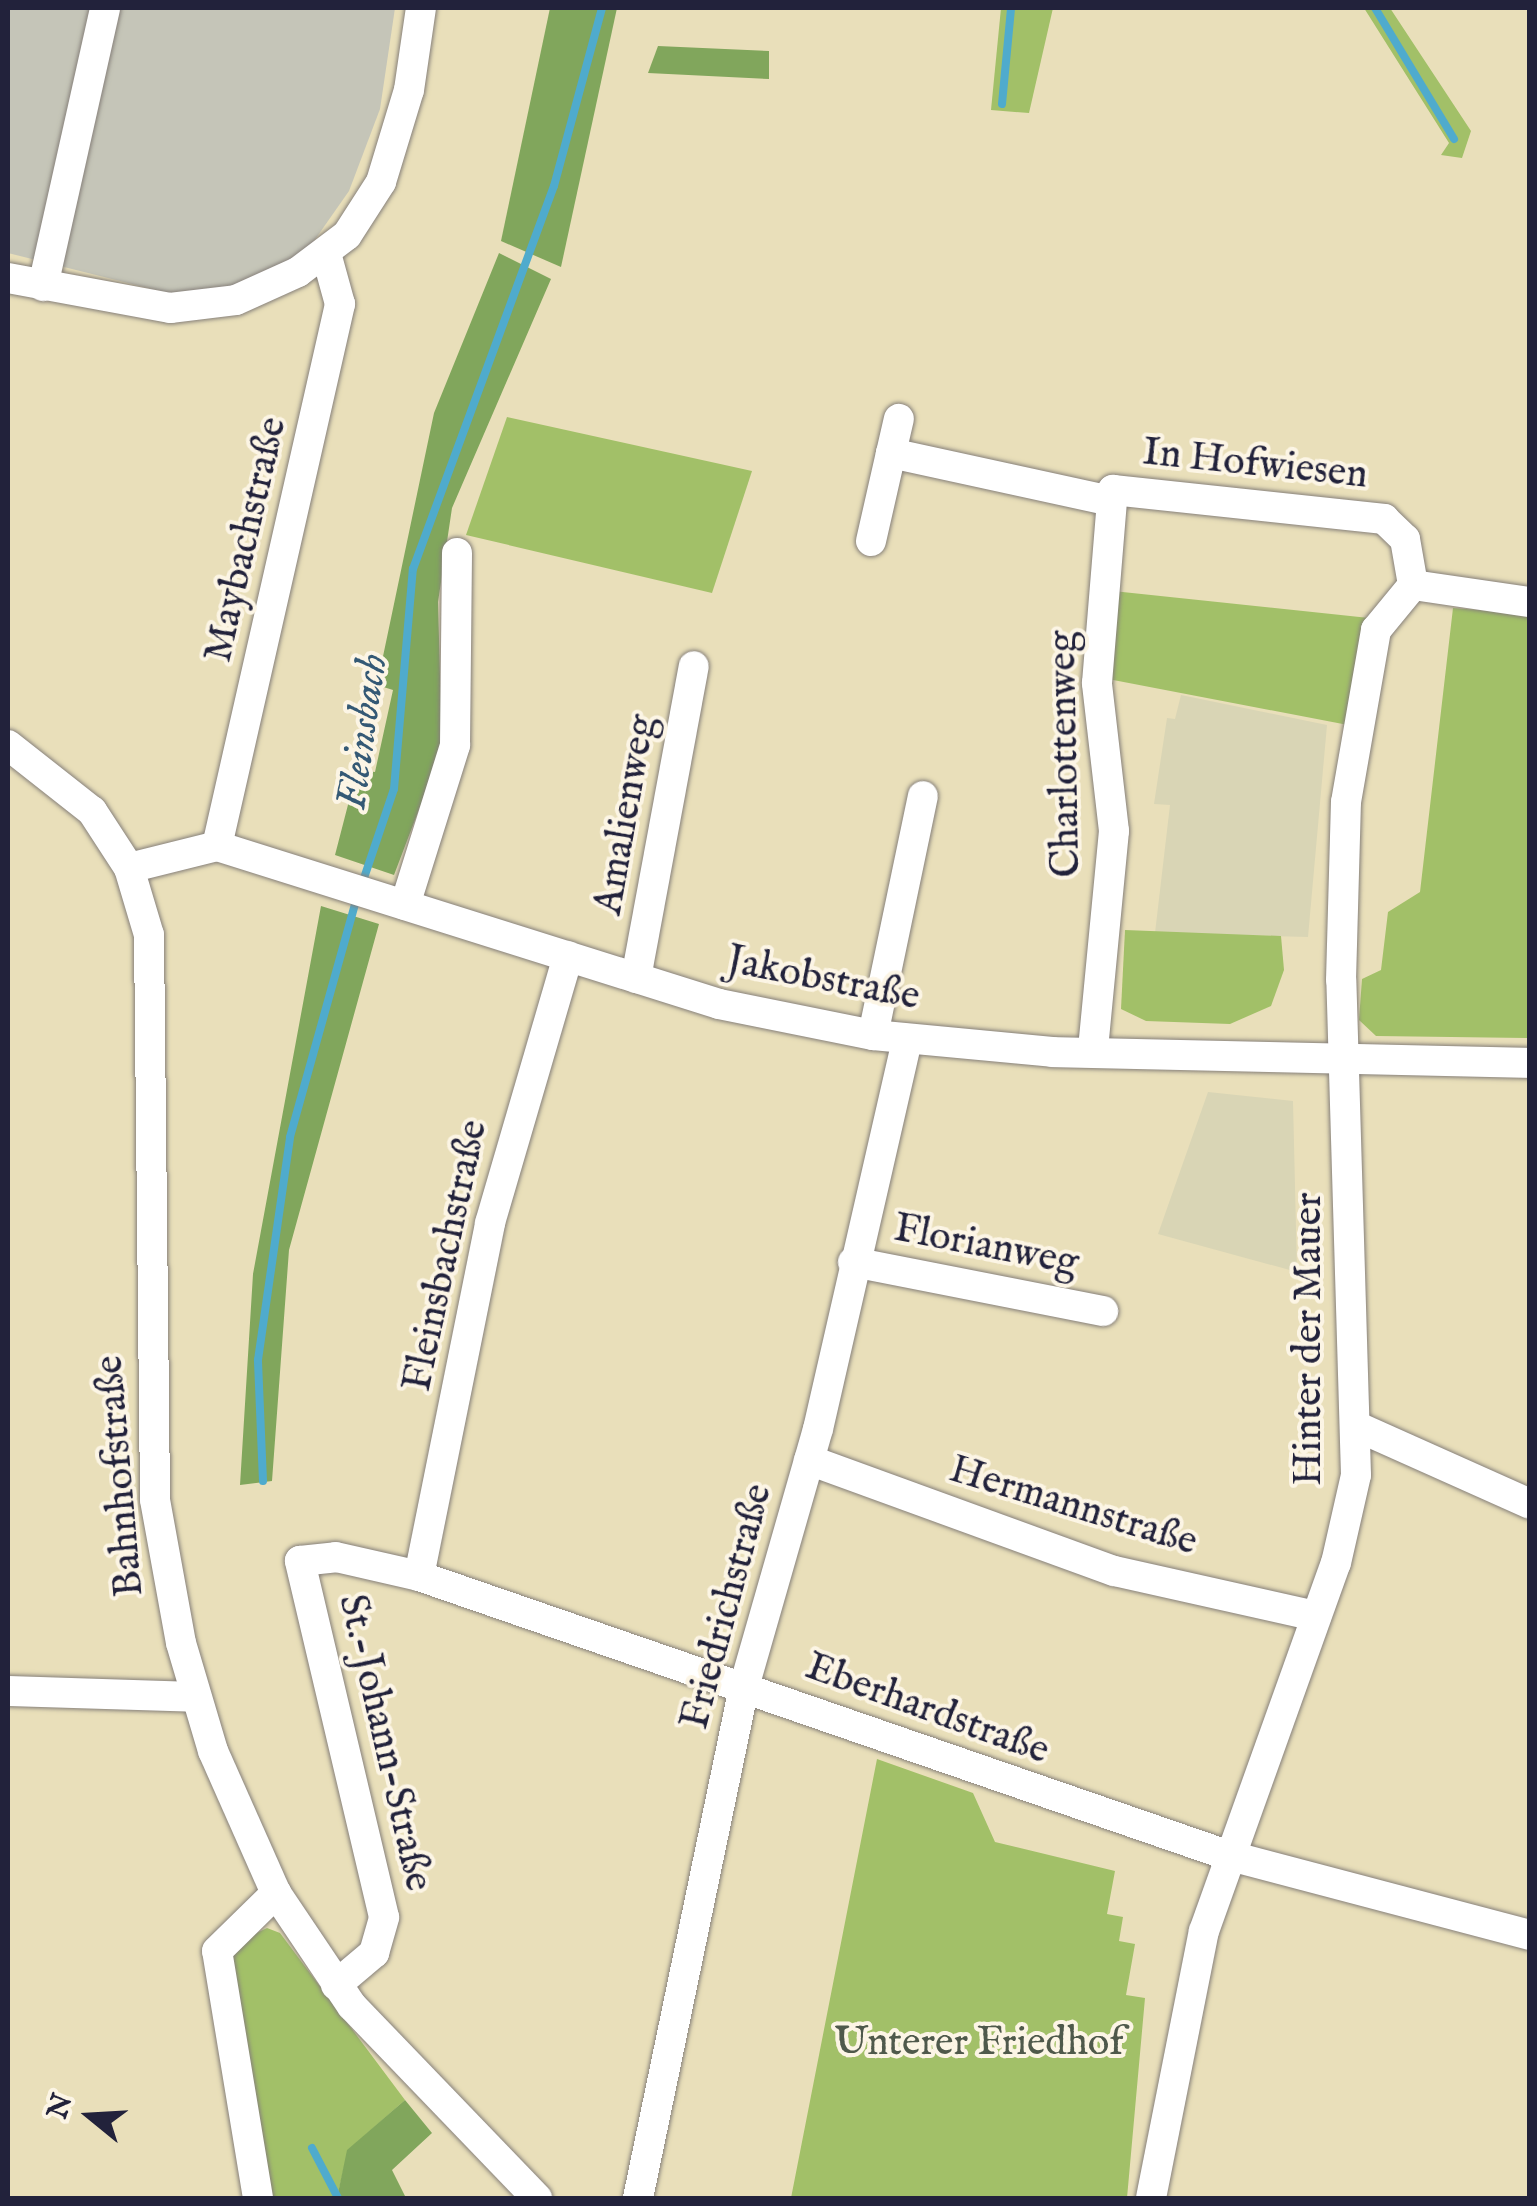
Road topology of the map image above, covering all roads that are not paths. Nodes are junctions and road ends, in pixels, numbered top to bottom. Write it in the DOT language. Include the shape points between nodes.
graph roads {
  1 [pos="105,8"];
  2 [pos="420,8"];
  3 [pos="326,253"];
  4 [pos="8,278"];
  5 [pos="43,286"];
  6 [pos="899,420"];
  7 [pos="891,453"];
  8 [pos="1112,502"];
  9 [pos="871,540"];
  10 [pos="457,553"];
  11 [pos="1413,585"];
  12 [pos="1530,602"];
  13 [pos="694,666"];
  14 [pos="8,745"];
  15 [pos="923,796"];
  16 [pos="216,846"];
  17 [pos="129,868"];
  18 [pos="397,902"];
  19 [pos="568,956"];
  20 [pos="636,978"];
  21 [pos="872,1034"];
  22 [pos="907,1039"];
  23 [pos="1093,1050"];
  24 [pos="1344,1058"];
  25 [pos="1530,1063"];
  26 [pos="853,1262"];
  27 [pos="1103,1311"];
  28 [pos="1358,1427"];
  29 [pos="810,1460"];
  30 [pos="1530,1504"];
  31 [pos="300,1561"];
  32 [pos="419,1576"];
  33 [pos="1316,1616"];
  34 [pos="744,1686"];
  35 [pos="8,1691"];
  36 [pos="196,1697"];
  37 [pos="1228,1855"];
  38 [pos="276,1893"];
  39 [pos="1530,1935"];
  40 [pos="336,1984"];
  41 [pos="258,2198"];
  42 [pos="537,2198"];
  43 [pos="638,2198"];
  44 [pos="1151,2198"];
  1 -- 5 [label="street"];
  2 -- 3 [label="street" via="381,182"];
  3 -- 5 [label="street" via="270,289 206,306"];
  3 -- 16 [label="street, Maybachstraße" via="340,304"];
  4 -- 5 [label="street"];
  6 -- 7 [label="street"];
  7 -- 8 [label="street"];
  7 -- 9 [label="street"];
  8 -- 11 [label="street, In Hofwiesen" via="1113,490 1384,519 1405,538"];
  8 -- 23 [label="street, Charlottenweg" via="1097,682 1114,831"];
  10 -- 18 [label="street" via="455,745"];
  11 -- 12 [label="street"];
  11 -- 24 [label="street, Hinter der Mauer" via="1376,630 1348,783"];
  13 -- 20 [label="street, Amalienweg"];
  14 -- 17 [label="street, Bahnhofstraße" via="72,789"];
  15 -- 21 [label="street"];
  16 -- 17 [label="street"];
  16 -- 18 [label="street, Jakobstraße"];
  17 -- 36 [label="street, Bahnhofstraße" via="154,973 155,1500"];
  18 -- 19 [label="street, Jakobstraße"];
  19 -- 20 [label="street, Jakobstraße"];
  19 -- 32 [label="street, Fleinsbachstraße" via="490,1223"];
  20 -- 21 [label="street, Jakobstraße"];
  21 -- 22 [label="street, Jakobstraße"];
  22 -- 23 [label="street, Jakobstraße"];
  22 -- 26 [label="street, Friedrichstraße"];
  23 -- 24 [label="street, Jakobstraße"];
  24 -- 25 [label="street, Jakobstraße"];
  24 -- 28 [label="street, Hinter der Mauer"];
  26 -- 27 [label="street, Florianweg"];
  26 -- 29 [label="street, Friedrichstraße"];
  28 -- 30 [label="street"];
  28 -- 33 [label="street, Hinter der Mauer" via="1348,1520"];
  29 -- 33 [label="street, Hermannstraße" via="1114,1570"];
  29 -- 34 [label="street, Friedrichstraße"];
  31 -- 32 [label="street, Eberhardstraße" via="336,1556"];
  31 -- 40 [label="street, St.-Johann-Straße" via="384,1917 374,1953"];
  32 -- 34 [label="street, Eberhardstraße"];
  33 -- 37 [label="street, Hinter der Mauer"];
  34 -- 37 [label="street, Eberhardstraße"];
  34 -- 43 [label="street, Friedrichstraße"];
  35 -- 36 [label="street"];
  36 -- 38 [label="street, Bahnhofstraße"];
  37 -- 39 [label="street, Eberhardstraße"];
  37 -- 44 [label="street, Hinter der Mauer" via="1180,2037"];
  38 -- 40 [label="street, Bahnhofstraße"];
  38 -- 41 [label="street" via="239,1920 217,1951"];
  40 -- 42 [label="street, Bahnhofstraße" via="416,2083"];
}
